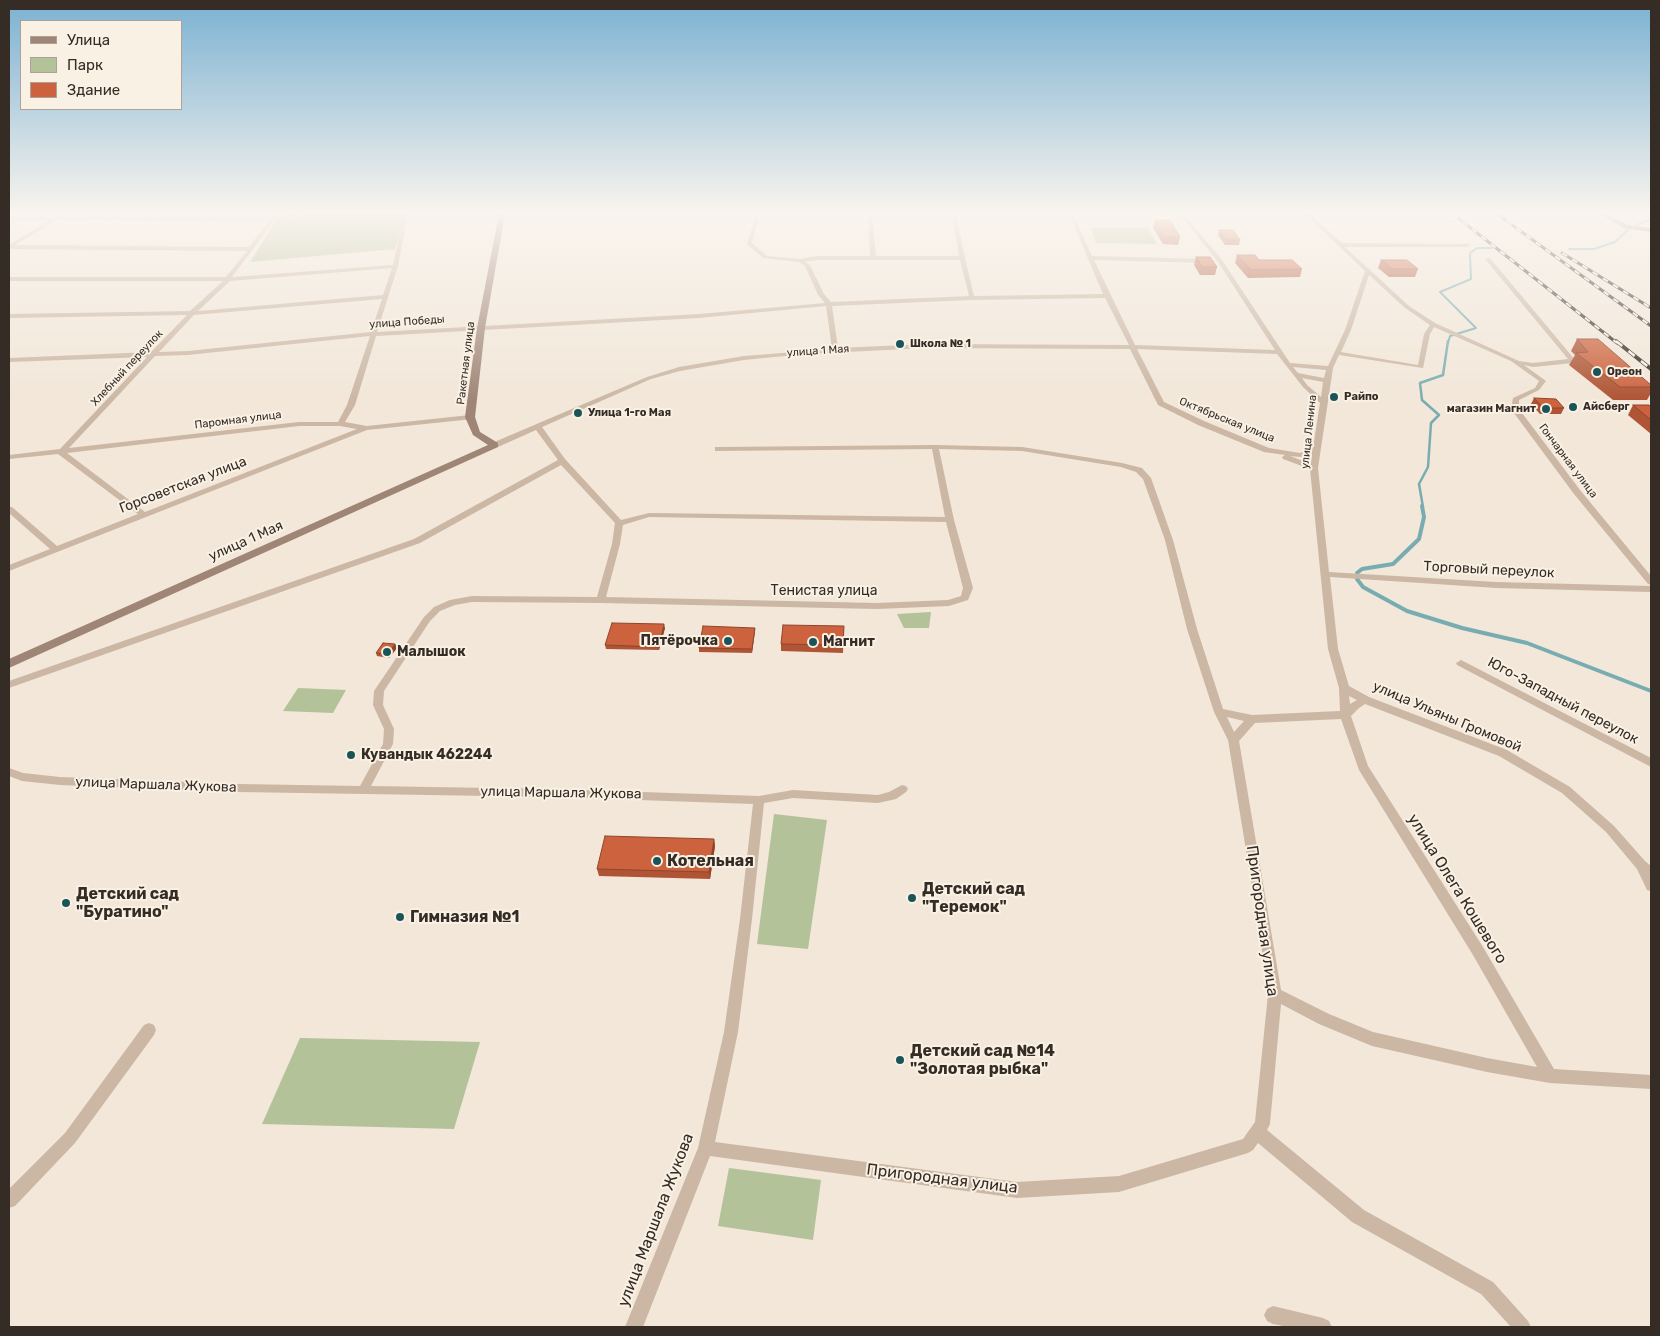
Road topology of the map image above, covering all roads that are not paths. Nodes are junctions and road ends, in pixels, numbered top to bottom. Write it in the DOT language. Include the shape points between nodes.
graph roads {
  1 [pos="230,276"];
  2 [pos="262,276"];
  3 [pos="392,276"];
  4 [pos="491,276"];
  5 [pos="812,276"];
  6 [pos="967,276"];
  7 [pos="1099,276"];
  8 [pos="1230,276"];
  9 [pos="1366,276"];
  10 [pos="1374,276"];
  11 [pos="1503,276"];
  12 [pos="9,279"];
  13 [pos="228,279"];
  14 [pos="385,296"];
  15 [pos="1107,296"];
  16 [pos="972,298"];
  17 [pos="829,304"];
  18 [pos="192,313"];
  19 [pos="9,316"];
  20 [pos="1433,324"];
  21 [pos="481,328"];
  22 [pos="373,334"];
  23 [pos="1134,347"];
  24 [pos="835,350"];
  25 [pos="1279,352"];
  26 [pos="1338,353"];
  27 [pos="153,355"];
  28 [pos="9,360"];
  29 [pos="1513,360"];
  30 [pos="1288,365"];
  31 [pos="1330,368"];
  32 [pos="1296,375"];
  33 [pos="1327,381"];
  34 [pos="1323,402"];
  35 [pos="470,417"];
  36 [pos="340,424"];
  37 [pos="538,427"];
  38 [pos="367,428"];
  39 [pos="495,445"];
  40 [pos="935,447"];
  41 [pos="718,449"];
  42 [pos="1267,450"];
  43 [pos="1316,450"];
  44 [pos="61,452"];
  45 [pos="9,457"];
  46 [pos="562,461"];
  47 [pos="1314,468"];
  48 [pos="9,509"];
  49 [pos="144,515"];
  50 [pos="950,520"];
  51 [pos="619,523"];
  52 [pos="56,550"];
  53 [pos="9,568"];
  54 [pos="1326,574"];
  55 [pos="1651,582"];
  56 [pos="1651,589"];
  57 [pos="601,600"];
  58 [pos="1461,663"];
  59 [pos="9,664"];
  60 [pos="9,685"];
  61 [pos="1344,688"];
  62 [pos="1365,700"];
  63 [pos="1219,712"];
  64 [pos="1345,715"];
  65 [pos="1252,719"];
  66 [pos="1233,740"];
  67 [pos="1651,763"];
  68 [pos="9,772"];
  69 [pos="364,789"];
  70 [pos="902,789"];
  71 [pos="758,800"];
  72 [pos="1646,868"];
  73 [pos="1651,886"];
  74 [pos="1276,994"];
  75 [pos="149,1030"];
  76 [pos="1550,1076"];
  77 [pos="1651,1082"];
  78 [pos="1257,1132"];
  79 [pos="706,1148"];
  80 [pos="9,1200"];
  81 [pos="1272,1315"];
  82 [pos="634,1327"];
  83 [pos="1323,1327"];
  84 [pos="1522,1327"];
  1 -- 13 [label="street, Хлебный переулок"];
  2 -- 13 [label="street"];
  3 -- 14 [label="street"];
  4 -- 21 [label="main road, Ракетная улица"];
  5 -- 17 [label="street" via="820,295"];
  6 -- 16 [label="street"];
  7 -- 15 [label="street, Октябрьская улица"];
  8 -- 25 [label="street"];
  9 -- 26 [label="street, улица Ленина"];
  10 -- 20 [label="street, Гончарная улица" via="1407,307"];
  11 -- 29 [label="street" via="1574,361 1533,365"];
  12 -- 13 [label="street"];
  13 -- 18 [label="street, Хлебный переулок"];
  14 -- 18 [label="street"];
  14 -- 22 [label="street"];
  15 -- 16 [label="street, улица Победы"];
  15 -- 23 [label="street, Октябрьская улица"];
  16 -- 17 [label="street, улица Победы"];
  17 -- 21 [label="street, улица Победы" via="699,316"];
  17 -- 24 [label="street"];
  18 -- 19 [label="street"];
  18 -- 27 [label="street, Хлебный переулок"];
  20 -- 26 [label="street" via="1427,334 1421,367"];
  20 -- 29 [label="street, Гончарная улица"];
  21 -- 22 [label="street, улица Победы"];
  21 -- 35 [label="main road, Ракетная улица"];
  22 -- 27 [label="street, улица Победы"];
  22 -- 36 [label="street" via="351,406"];
  23 -- 24 [label="street, улица 1 Мая" via="927,346"];
  23 -- 25 [label="street, улица 1 Мая"];
  23 -- 42 [label="street, Октябрьская улица" via="1161,403"];
  24 -- 37 [label="street, улица 1 Мая" via="744,358 679,369 649,378"];
  25 -- 30 [label="street"];
  26 -- 31 [label="street, улица Ленина"];
  27 -- 28 [label="street, улица Победы"];
  27 -- 44 [label="street, Хлебный переулок"];
  29 -- 55 [label="street, Гончарная улица" via="1543,381 1537,389 1514,399 1515,409 1577,492"];
  30 -- 31 [label="street"];
  30 -- 32 [label="street"];
  31 -- 33 [label="street, улица Ленина"];
  32 -- 33 [label="street"];
  32 -- 34 [label="street"];
  33 -- 34 [label="street, улица Ленина"];
  34 -- 43 [label="street, улица Ленина"];
  35 -- 38 [label="street, Паромная улица"];
  35 -- 39 [label="main road, Ракетная улица" via="476,432"];
  36 -- 38 [label="street, Паромная улица"];
  36 -- 44 [label="street, Паромная улица" via="299,424"];
  37 -- 39 [label="street, улица 1 Мая"];
  37 -- 46 [label="street"];
  38 -- 49 [label="street, Горсоветская улица"];
  39 -- 59 [label="main road, улица 1 Мая"];
  40 -- 41 [label="street"];
  40 -- 50 [label="street, Тенистая улица"];
  40 -- 63 [label="street" via="1022,449 1139,470 1147,478 1169,540 1192,629"];
  42 -- 43 [label="street, Октябрьская улица" via="1300,455"];
  42 -- 47 [label="street"];
  43 -- 47 [label="street, улица Ленина"];
  44 -- 45 [label="street, Паромная улица"];
  44 -- 49 [label="street"];
  46 -- 51 [label="street"];
  46 -- 60 [label="street" via="417,541"];
  47 -- 54 [label="street, улица Ленина"];
  48 -- 52 [label="street"];
  49 -- 52 [label="street, Горсоветская улица"];
  50 -- 51 [label="street" via="648,515"];
  50 -- 57 [label="street, Тенистая улица" via="968,588 965,598 949,603 776,605"];
  51 -- 57 [label="street"];
  52 -- 53 [label="street, Горсоветская улица"];
  54 -- 56 [label="street, Торговый переулок" via="1496,585"];
  54 -- 61 [label="street, улица Ленина" via="1333,648"];
  57 -- 69 [label="street" via="472,599 437,609 426,619 379,691 378,705 389,730 388,744"];
  58 -- 67 [label="street, Юго-Западный переулок"];
  61 -- 62 [label="street, улица Ульяны Громовой"];
  61 -- 64 [label="street, улица Ленина"];
  62 -- 64 [label="street" via="1355,704"];
  62 -- 72 [label="street, улица Ульяны Громовой" via="1502,753 1566,790 1610,829"];
  63 -- 65 [label="street"];
  63 -- 66 [label="street, Пригородная улица"];
  64 -- 65 [label="street"];
  64 -- 76 [label="street, улица Олега Кошевого" via="1363,767 1478,951"];
  65 -- 66 [label="street"];
  66 -- 74 [label="street, Пригородная улица"];
  68 -- 69 [label="street, улица Маршала Жукова" via="22,777 60,781"];
  69 -- 71 [label="street, улица Маршала Жукова"];
  70 -- 71 [label="street, улица Маршала Жукова" via="892,796 878,799 793,794"];
  71 -- 79 [label="street, улица Маршала Жукова" via="731,1032"];
  72 -- 73 [label="street, улица Ульяны Громовой"];
  74 -- 76 [label="street" via="1372,1039"];
  74 -- 78 [label="street, Пригородная улица" via="1262,1124"];
  75 -- 80 [label="street" via="70,1138"];
  76 -- 77 [label="street"];
  78 -- 79 [label="street, Пригородная улица" via="1248,1145 1119,1184 1017,1190"];
  78 -- 84 [label="street" via="1358,1216 1487,1288"];
  79 -- 82 [label="street, улица Маршала Жукова"];
  81 -- 83 [label="street"];
}
